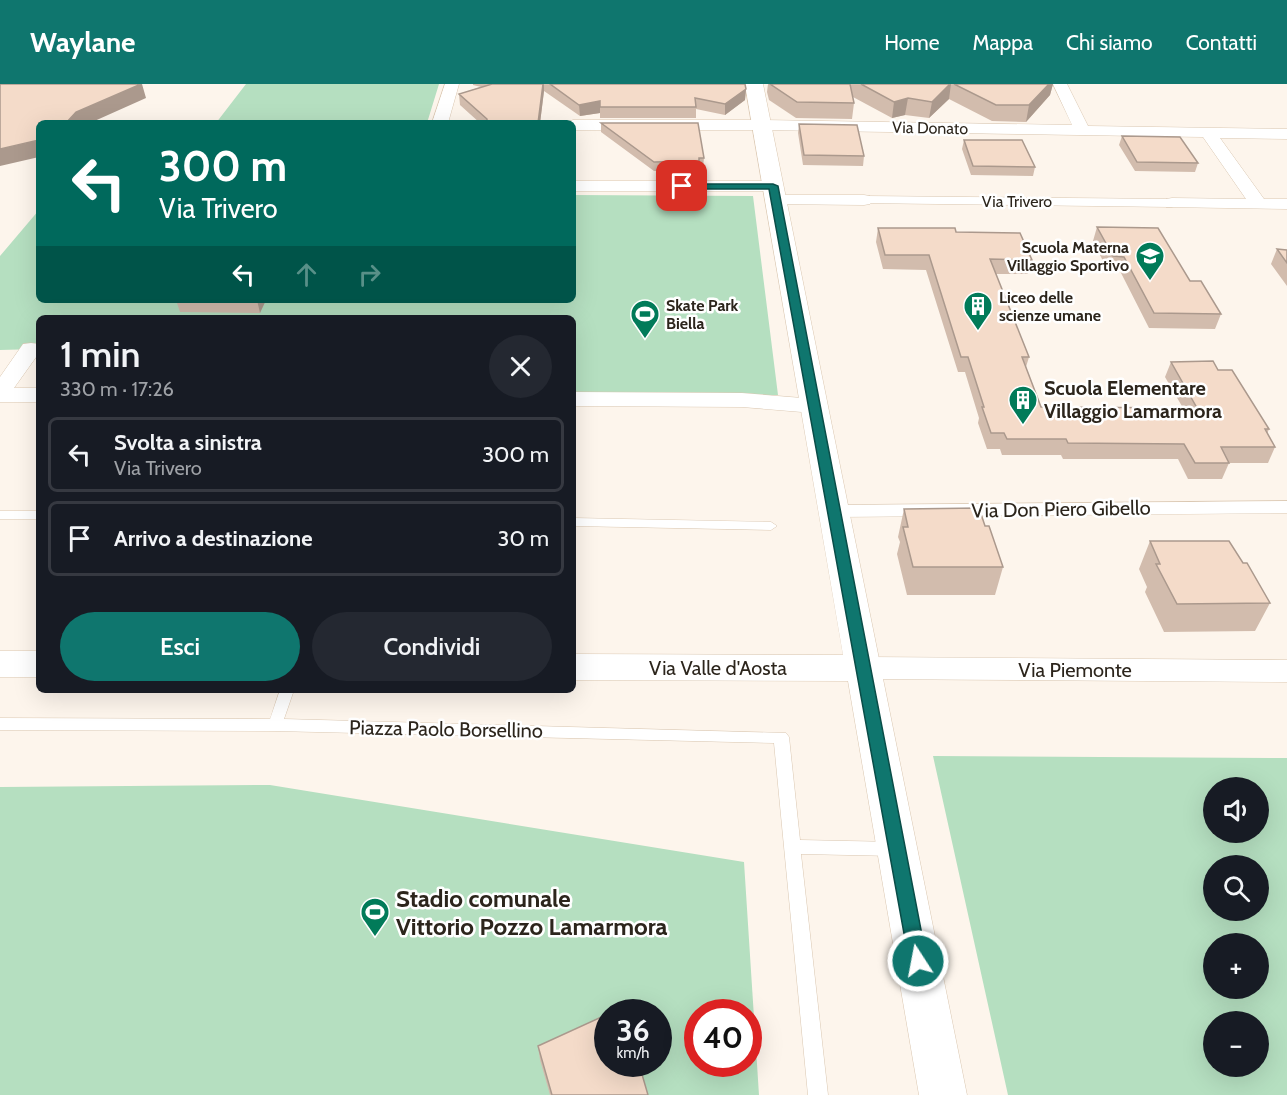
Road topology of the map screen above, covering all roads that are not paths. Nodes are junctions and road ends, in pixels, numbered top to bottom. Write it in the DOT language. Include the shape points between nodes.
graph roads {
  1 [pos="452,84"];
  2 [pos="754,84"];
  3 [pos="1060,84"];
  4 [pos="441,120"];
  5 [pos="762,124"];
  6 [pos="576,125"];
  7 [pos="1083,131"];
  8 [pos="1208,134"];
  9 [pos="1287,135"];
  10 [pos="576,186"];
  11 [pos="774,193"];
  12 [pos="864,200"];
  13 [pos="1172,203"];
  14 [pos="1258,204"];
  15 [pos="1287,204"];
  16 [pos="31,349"];
  17 [pos="0,394"];
  18 [pos="36,395"];
  19 [pos="576,399"];
  20 [pos="814,406"];
  21 [pos="1287,507"];
  22 [pos="834,512"];
  23 [pos="2,515"];
  24 [pos="36,515"];
  25 [pos="576,522"];
  26 [pos="771,526"];
  27 [pos="0,664"];
  28 [pos="36,664"];
  29 [pos="576,667"];
  30 [pos="864,669"];
  31 [pos="1287,671"];
  32 [pos="286,693"];
  33 [pos="0,724"];
  34 [pos="274,725"];
  35 [pos="793,847"];
  36 [pos="897,849"];
  37 [pos="818,1095"];
  38 [pos="943,1095"];
  1 -- 4 [label="street"];
  2 -- 5 [label="street"];
  3 -- 7 [label="street"];
  5 -- 6 [label="street, Via Donato"];
  5 -- 7 [label="street, Via Donato"];
  5 -- 11 [label="street"];
  7 -- 8 [label="street, Via Donato"];
  8 -- 9 [label="street, Via Donato"];
  8 -- 14 [label="street"];
  10 -- 11 [label="street, Via Trivero"];
  11 -- 12 [label="street, Via Trivero"];
  11 -- 20 [label="street"];
  12 -- 13 [label="street, Via Trivero"];
  13 -- 14 [label="street, Via Trivero"];
  14 -- 15 [label="street, Via Trivero"];
  16 -- 17 [label="street"];
  17 -- 18 [label="street"];
  19 -- 20 [label="street" via="742,400"];
  20 -- 22 [label="street"];
  21 -- 22 [label="street, Via Don Piero Gibello"];
  22 -- 30 [label="street"];
  23 -- 24 [label="lane"];
  25 -- 26 [label="lane"];
  27 -- 28 [label="street"];
  29 -- 30 [label="street, Via Valle d'Aosta"];
  30 -- 31 [label="street, Via Piemonte"];
  30 -- 36 [label="street"];
  32 -- 34 [label="lane"];
  33 -- 34 [label="lane, Piazza Paolo Borsellino"];
  34 -- 35 [label="lane, Piazza Paolo Borsellino" via="781,737"];
  35 -- 36 [label="lane"];
  35 -- 37 [label="lane, Piazza Paolo Borsellino"];
  36 -- 38 [label="street"];
}
